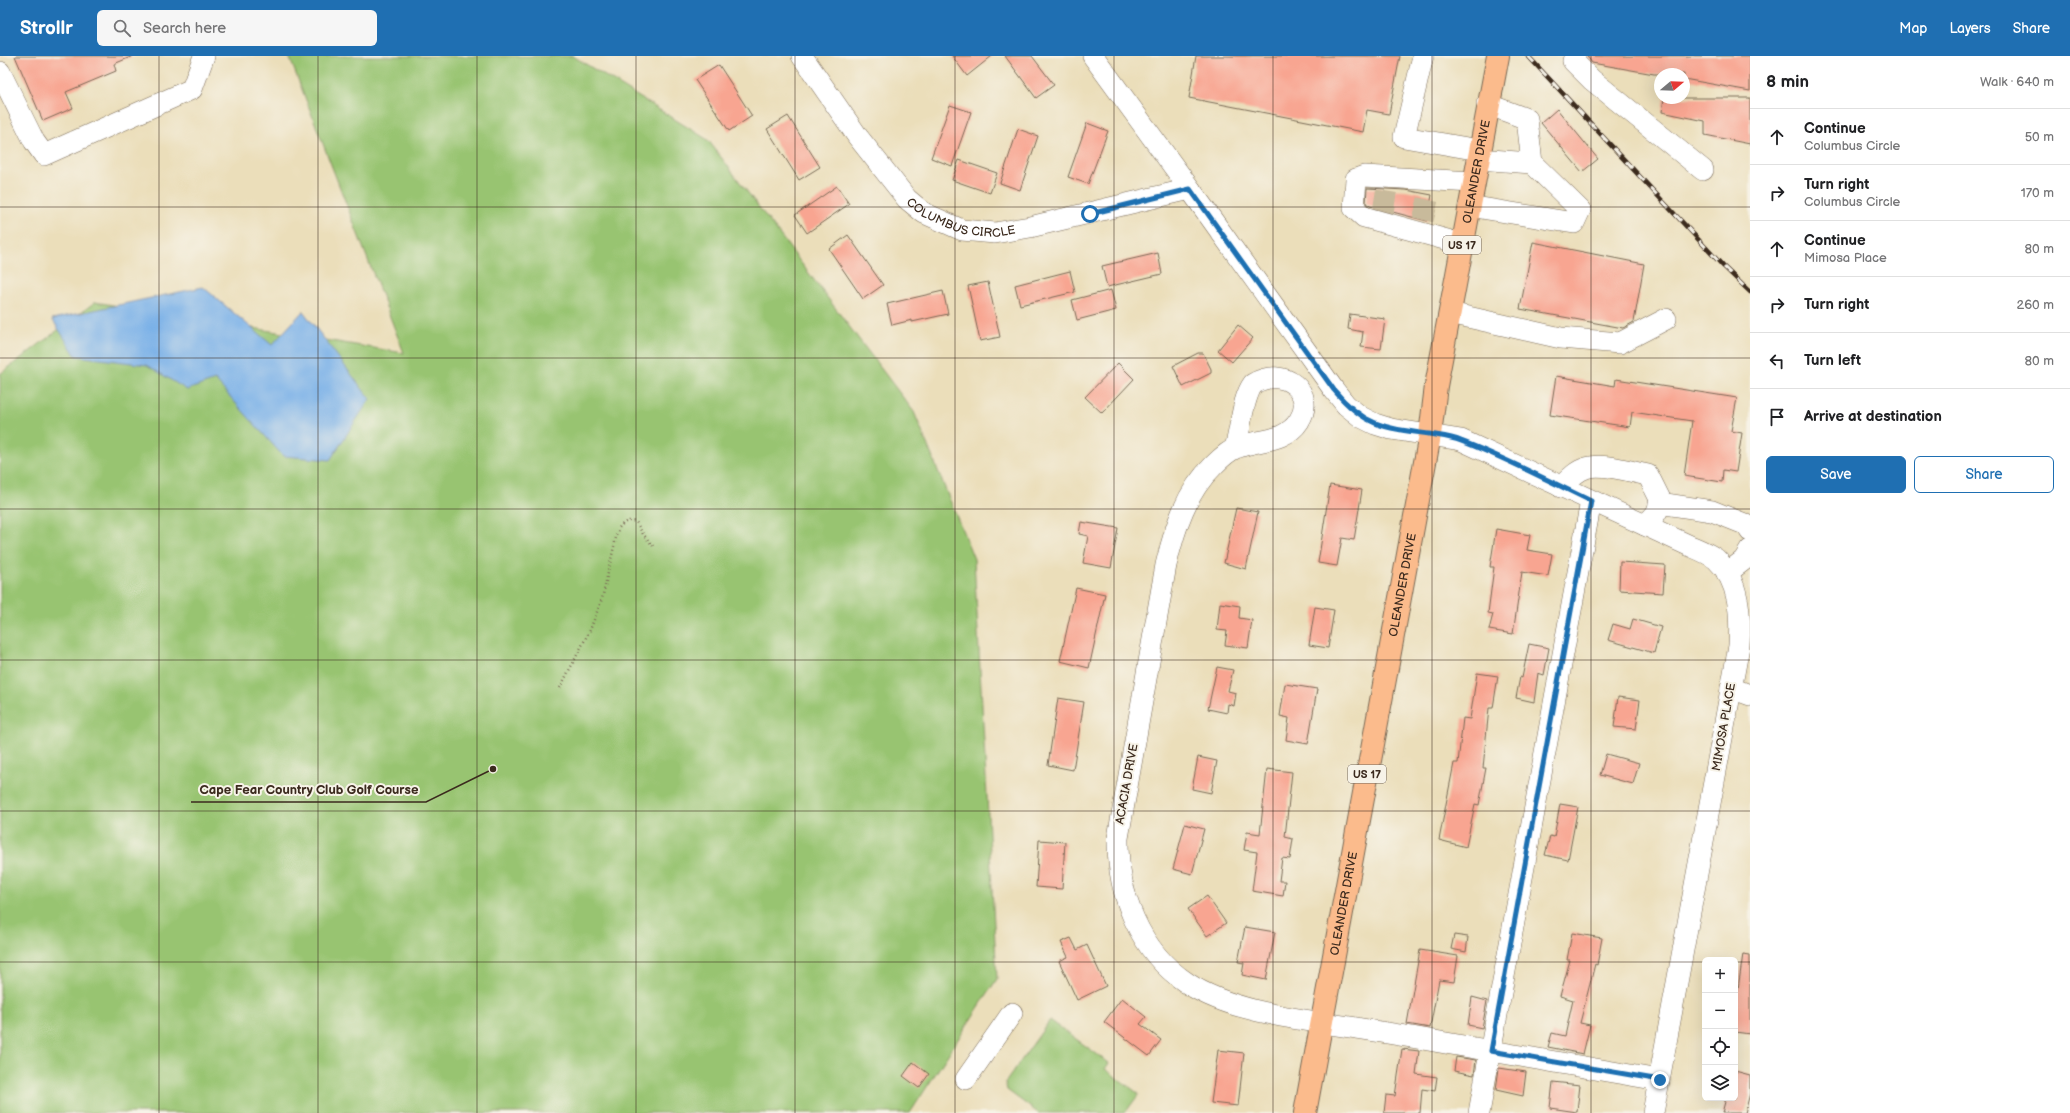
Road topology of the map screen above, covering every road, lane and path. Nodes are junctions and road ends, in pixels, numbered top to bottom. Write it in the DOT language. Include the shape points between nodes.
graph roads {
  1 [pos="204,56"];
  2 [pos="802,56"];
  3 [pos="1093,56"];
  4 [pos="1423,56"];
  5 [pos="1498,56"];
  6 [pos="1572,58"];
  7 [pos="0,72"];
  8 [pos="1487,104"];
  9 [pos="1478,154"];
  10 [pos="1532,163"];
  11 [pos="1703,170"];
  12 [pos="1473,182"];
  13 [pos="1190,189"];
  14 [pos="1469,206"];
  15 [pos="1462,244"];
  16 [pos="1450,313"];
  17 [pos="1666,319"];
  18 [pos="1430,435"];
  19 [pos="1235,448"];
  20 [pos="1561,486"];
  21 [pos="1591,501"];
  22 [pos="1659,503"];
  23 [pos="1749,524"];
  24 [pos="1645,525"];
  25 [pos="654,546"];
  26 [pos="1750,550"];
  27 [pos="1727,573"];
  28 [pos="560,688"];
  29 [pos="1741,692"];
  30 [pos="1012,1013"];
  31 [pos="1322,1022"];
  32 [pos="1491,1051"];
  33 [pos="966,1079"];
  34 [pos="1660,1080"];
  35 [pos="1305,1113"];
  36 [pos="1479,1113"];
  37 [pos="1653,1113"];
  1 -- 7 [label="street" via="192,89 44,155 34,141"];
  2 -- 13 [label="street, COLUMBUS CIRCLE" via="858,137 907,199 924,213 962,230 995,233 1030,227"];
  3 -- 13 [label="street"];
  4 -- 9 [label="street" via="1404,137"];
  5 -- 8 [label="main road, OLEANDER DRIVE / US 17"];
  6 -- 11 [label="street" via="1592,80"];
  8 -- 9 [label="main road, OLEANDER DRIVE / US 17"];
  8 -- 10 [label="street" via="1527,119"];
  9 -- 10 [label="street"];
  9 -- 12 [label="main road, OLEANDER DRIVE / US 17"];
  10 -- 14 [label="street" via="1580,210 1574,223"];
  12 -- 14 [label="main road, OLEANDER DRIVE / US 17"];
  12 -- 15 [label="street" via="1425,187 1364,176 1356,179 1354,208 1364,217 1382,217 1418,226"];
  13 -- 18 [label="street" via="1346,405 1375,424"];
  14 -- 15 [label="main road, OLEANDER DRIVE / US 17"];
  15 -- 16 [label="main road, OLEANDER DRIVE / US 17"];
  16 -- 17 [label="street" via="1561,338 1620,343"];
  16 -- 18 [label="main road, OLEANDER DRIVE / US 17"];
  18 -- 20 [label="street, MIMOSA PLACE" via="1461,440"];
  18 -- 31 [label="main road, OLEANDER DRIVE / US 17"];
  19 -- 31 [label="street, ACACIA DRIVE" via="1220,458 1199,482 1183,510 1173,536 1122,810 1118,838 1119,871 1127,903 1141,933 1161,959 1185,982 1228,1003"];
  20 -- 21 [label="street, MIMOSA PLACE"];
  20 -- 22 [label="street" via="1574,474 1587,467 1612,467 1648,475 1660,499"];
  21 -- 24 [label="street, MIMOSA PLACE"];
  21 -- 32 [label="street"];
  22 -- 23 [label="street" via="1712,511"];
  22 -- 24 [label="street" via="1659,510"];
  24 -- 27 [label="street, MIMOSA PLACE" via="1714,558"];
  25 -- 28 [label="path" via="636,522 623,523 618,530 602,599 590,630"];
  26 -- 27 [label="street" via="1744,560"];
  27 -- 29 [label="street, MIMOSA PLACE" via="1734,587 1740,614"];
  29 -- 34 [label="street, MIMOSA PLACE"];
  30 -- 33 [label="street"];
  31 -- 32 [label="street, ACACIA DRIVE"];
  31 -- 35 [label="main road, OLEANDER DRIVE / US 17"];
  32 -- 34 [label="street, ACACIA DRIVE"];
  32 -- 36 [label="street"];
  34 -- 37 [label="street, MIMOSA PLACE"];
}
